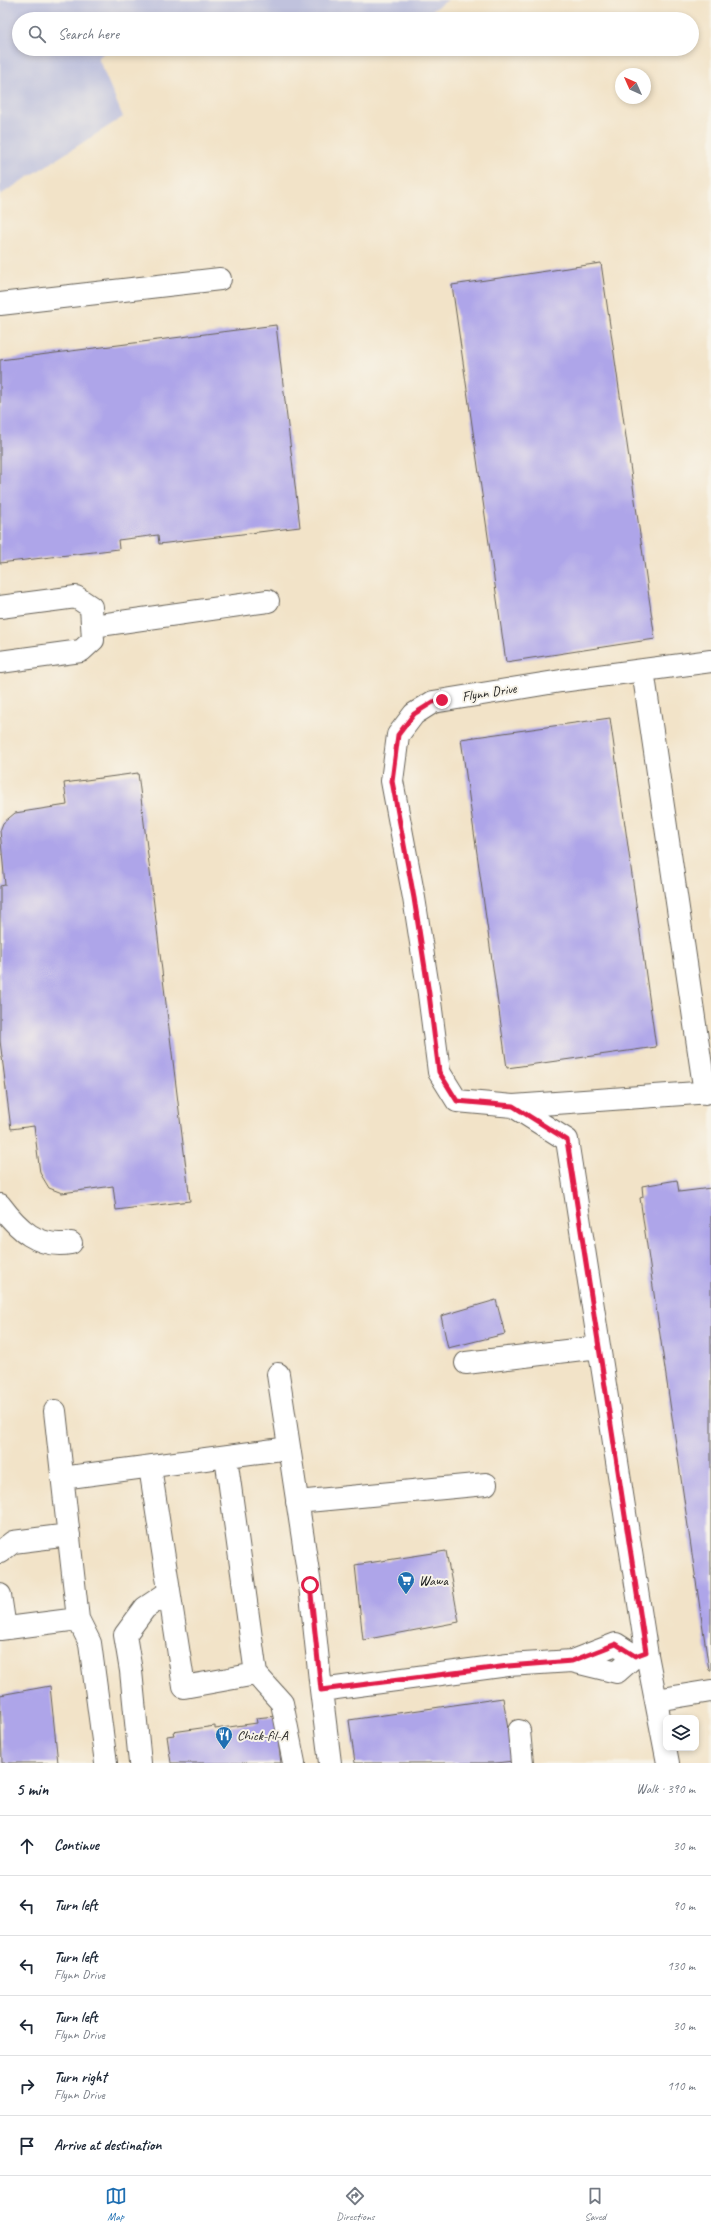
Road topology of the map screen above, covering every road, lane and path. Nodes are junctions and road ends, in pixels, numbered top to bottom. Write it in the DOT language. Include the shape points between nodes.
graph roads {
  1 [pos="220,279"];
  2 [pos="0,304"];
  3 [pos="268,601"];
  4 [pos="0,607"];
  5 [pos="93,626"];
  6 [pos="0,662"];
  7 [pos="711,662"];
  8 [pos="643,670"];
  9 [pos="708,1093"];
  10 [pos="513,1106"];
  11 [pos="0,1205"];
  12 [pos="71,1243"];
  13 [pos="599,1347"];
  14 [pos="466,1363"];
  15 [pos="278,1374"];
  16 [pos="55,1411"];
  17 [pos="289,1448"];
  18 [pos="226,1457"];
  19 [pos="150,1467"];
  20 [pos="62,1478"];
  21 [pos="486,1484"];
  22 [pos="297,1502"];
  23 [pos="69,1535"];
  24 [pos="0,1552"];
  25 [pos="169,1592"];
  26 [pos="0,1595"];
  27 [pos="78,1619"];
  28 [pos="3,1629"];
  29 [pos="641,1654"];
  30 [pos="256,1674"];
  31 [pos="321,1690"];
  32 [pos="711,1691"];
  33 [pos="656,1700"];
  34 [pos="519,1731"];
  35 [pos="106,1763"];
  36 [pos="140,1763"];
  37 [pos="294,1763"];
  38 [pos="330,1763"];
  39 [pos="522,1763"];
  40 [pos="668,1763"];
  1 -- 2 [label="street"];
  3 -- 5 [label="street"];
  4 -- 5 [label="street" via="76,597 91,607"];
  5 -- 6 [label="street" via="93,640 81,651"];
  7 -- 8 [label="street, Flynn Drive"];
  8 -- 9 [label="street"];
  8 -- 10 [label="street, Flynn Drive" via="433,702 414,714 398,735 392,781 414,898 439,1072 457,1101"];
  9 -- 10 [label="street"];
  10 -- 13 [label="street, Flynn Drive" via="567,1140"];
  11 -- 12 [label="street" via="12,1221 27,1234 56,1246"];
  13 -- 14 [label="street"];
  13 -- 29 [label="street, Flynn Drive"];
  15 -- 17 [label="street"];
  16 -- 20 [label="street"];
  17 -- 18 [label="street"];
  17 -- 22 [label="street"];
  18 -- 19 [label="street"];
  18 -- 30 [label="street"];
  19 -- 20 [label="street"];
  19 -- 25 [label="street"];
  20 -- 23 [label="street"];
  21 -- 22 [label="street"];
  22 -- 31 [label="street" via="310,1585"];
  23 -- 24 [label="street" via="13,1542"];
  23 -- 27 [label="street"];
  25 -- 30 [label="street" via="184,1687"];
  25 -- 36 [label="street" via="145,1608 125,1635"];
  26 -- 28 [label="street"];
  27 -- 28 [label="street"];
  27 -- 35 [label="street" via="90,1642"];
  29 -- 31 [label="street" via="616,1644 572,1661 508,1666"];
  29 -- 33 [label="street, Flynn Drive"];
  30 -- 37 [label="street" via="282,1703"];
  31 -- 38 [label="street"];
  32 -- 33 [label="street"];
  33 -- 40 [label="street, Flynn Drive"];
  34 -- 39 [label="street"];
}
